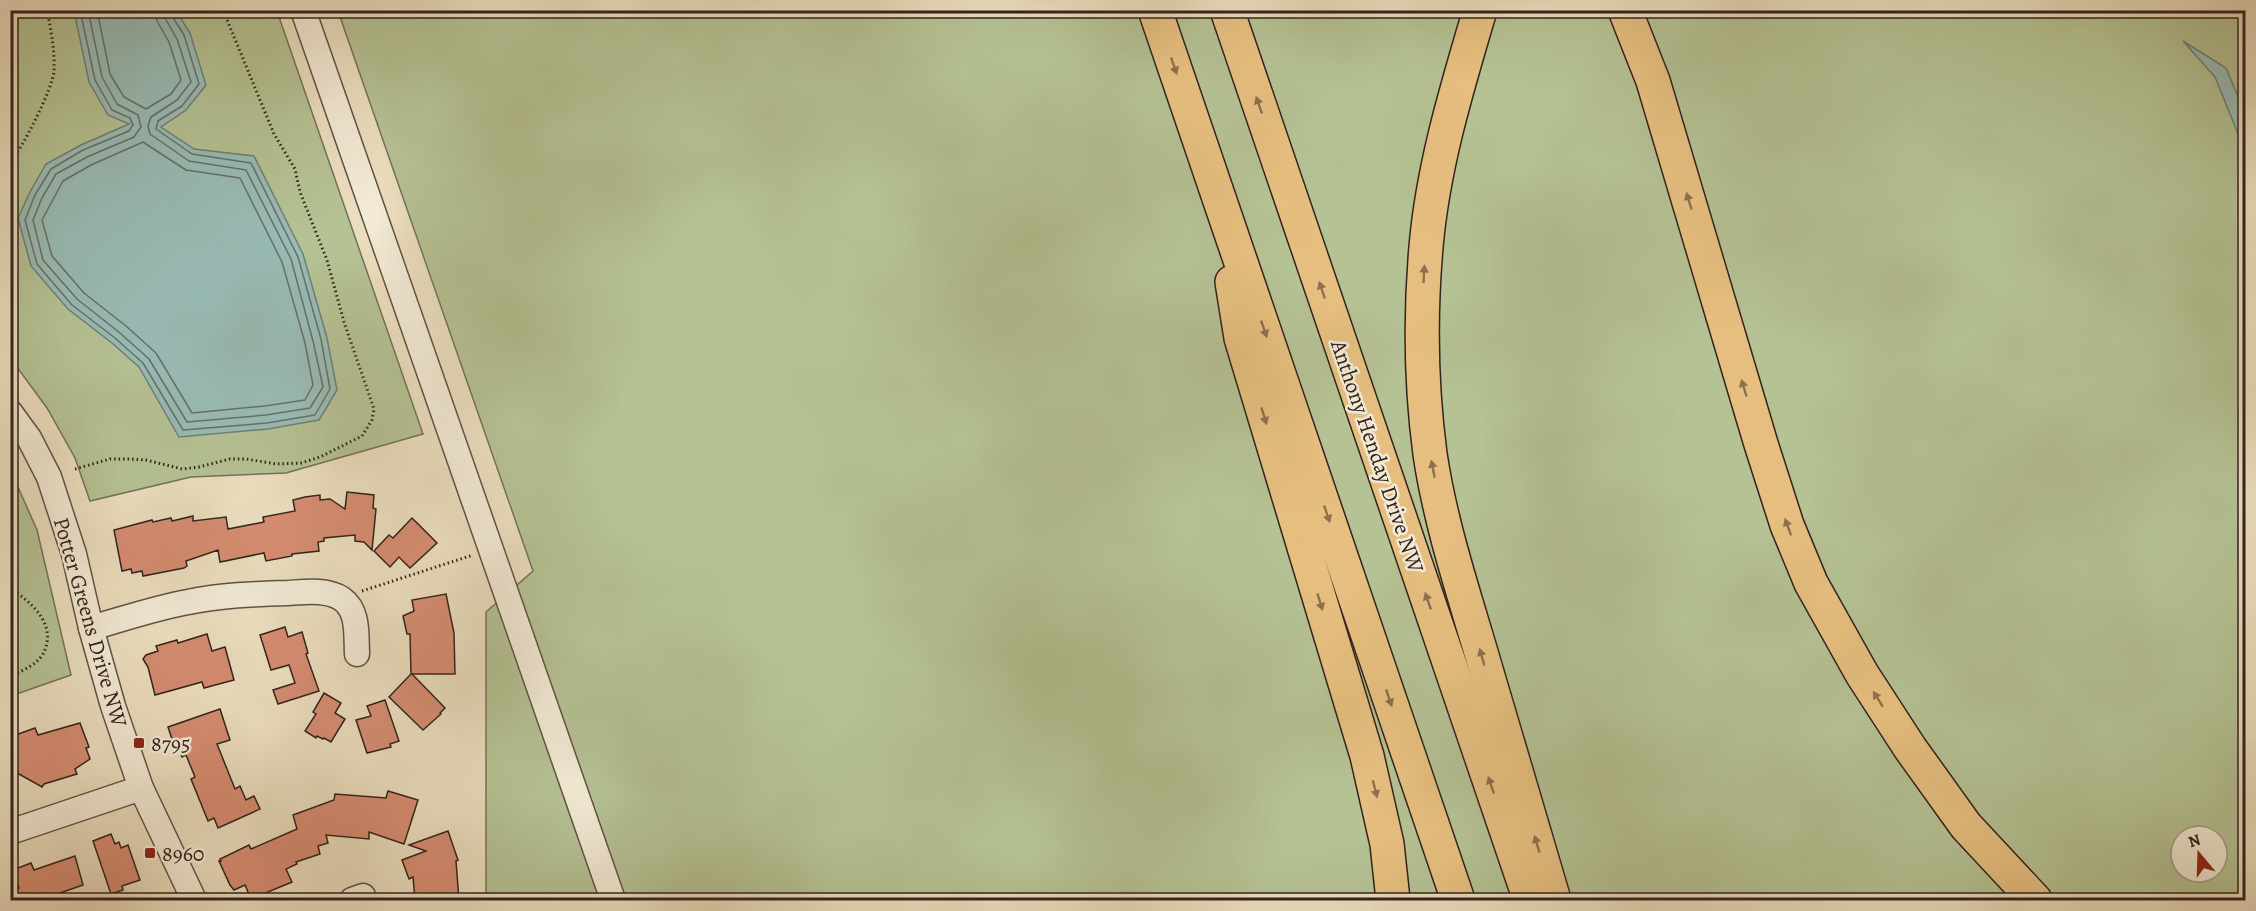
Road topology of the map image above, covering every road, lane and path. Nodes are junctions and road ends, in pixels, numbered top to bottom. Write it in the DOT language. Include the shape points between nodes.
graph roads {
  1 [pos="47,10"];
  2 [pos="223,10"];
  3 [pos="303,10"];
  4 [pos="1155,10"];
  5 [pos="1227,10"];
  6 [pos="1480,10"];
  7 [pos="1625,10"];
  8 [pos="10,163"];
  9 [pos="1218,194"];
  10 [pos="10,412"];
  11 [pos="75,469"];
  12 [pos="491,549"];
  13 [pos="10,588"];
  14 [pos="341,598"];
  15 [pos="91,628"];
  16 [pos="357,654"];
  17 [pos="10,677"];
  18 [pos="1911,748"];
  19 [pos="141,788"];
  20 [pos="10,832"];
  21 [pos="194,900"];
  22 [pos="613,900"];
  23 [pos="1392,900"];
  24 [pos="1458,900"];
  25 [pos="1530,900"];
  26 [pos="1554,900"];
  27 [pos="2036,900"];
  28 [pos="2058,900"];
  1 -- 8 [label="path" via="54,73 44,101"];
  2 -- 11 [label="path" via="274,134 295,169 374,409 372,420 362,436 320,457 289,465 230,459 182,469 146,460 110,459"];
  3 -- 12 [label="street"];
  4 -- 9 [label="highway, one-way"];
  25 -- 5 [label="highway, Anthony Henday Drive NW, one-way"];
  26 -- 6 [label="highway, one-way" via="1454,566 1430,454 1423,386 1422,309 1436,172"];
  18 -- 7 [label="highway, one-way" via="1831,621 1810,583 1787,525 1653,81"];
  9 -- 23 [label="highway, one-way" via="1241,338 1367,756 1387,844"];
  9 -- 24 [label="highway, one-way"];
  10 -- 15 [label="street, Potter Greens Drive NW" via="49,477 74,554"];
  12 -- 14 [label="path"];
  12 -- 22 [label="street"];
  13 -- 17 [label="path" via="37,610 47,634 44,653 38,661"];
  14 -- 15 [label="street" via="326,593 238,595 160,608"];
  14 -- 16 [label="street" via="354,616"];
  15 -- 19 [label="street, Potter Greens Drive NW"];
  18 -- 27 [label="highway" via="1966,826"];
  18 -- 28 [label="highway" via="2018,864"];
  19 -- 20 [label="street"];
  19 -- 21 [label="street, Potter Greens Drive NW"];
}
